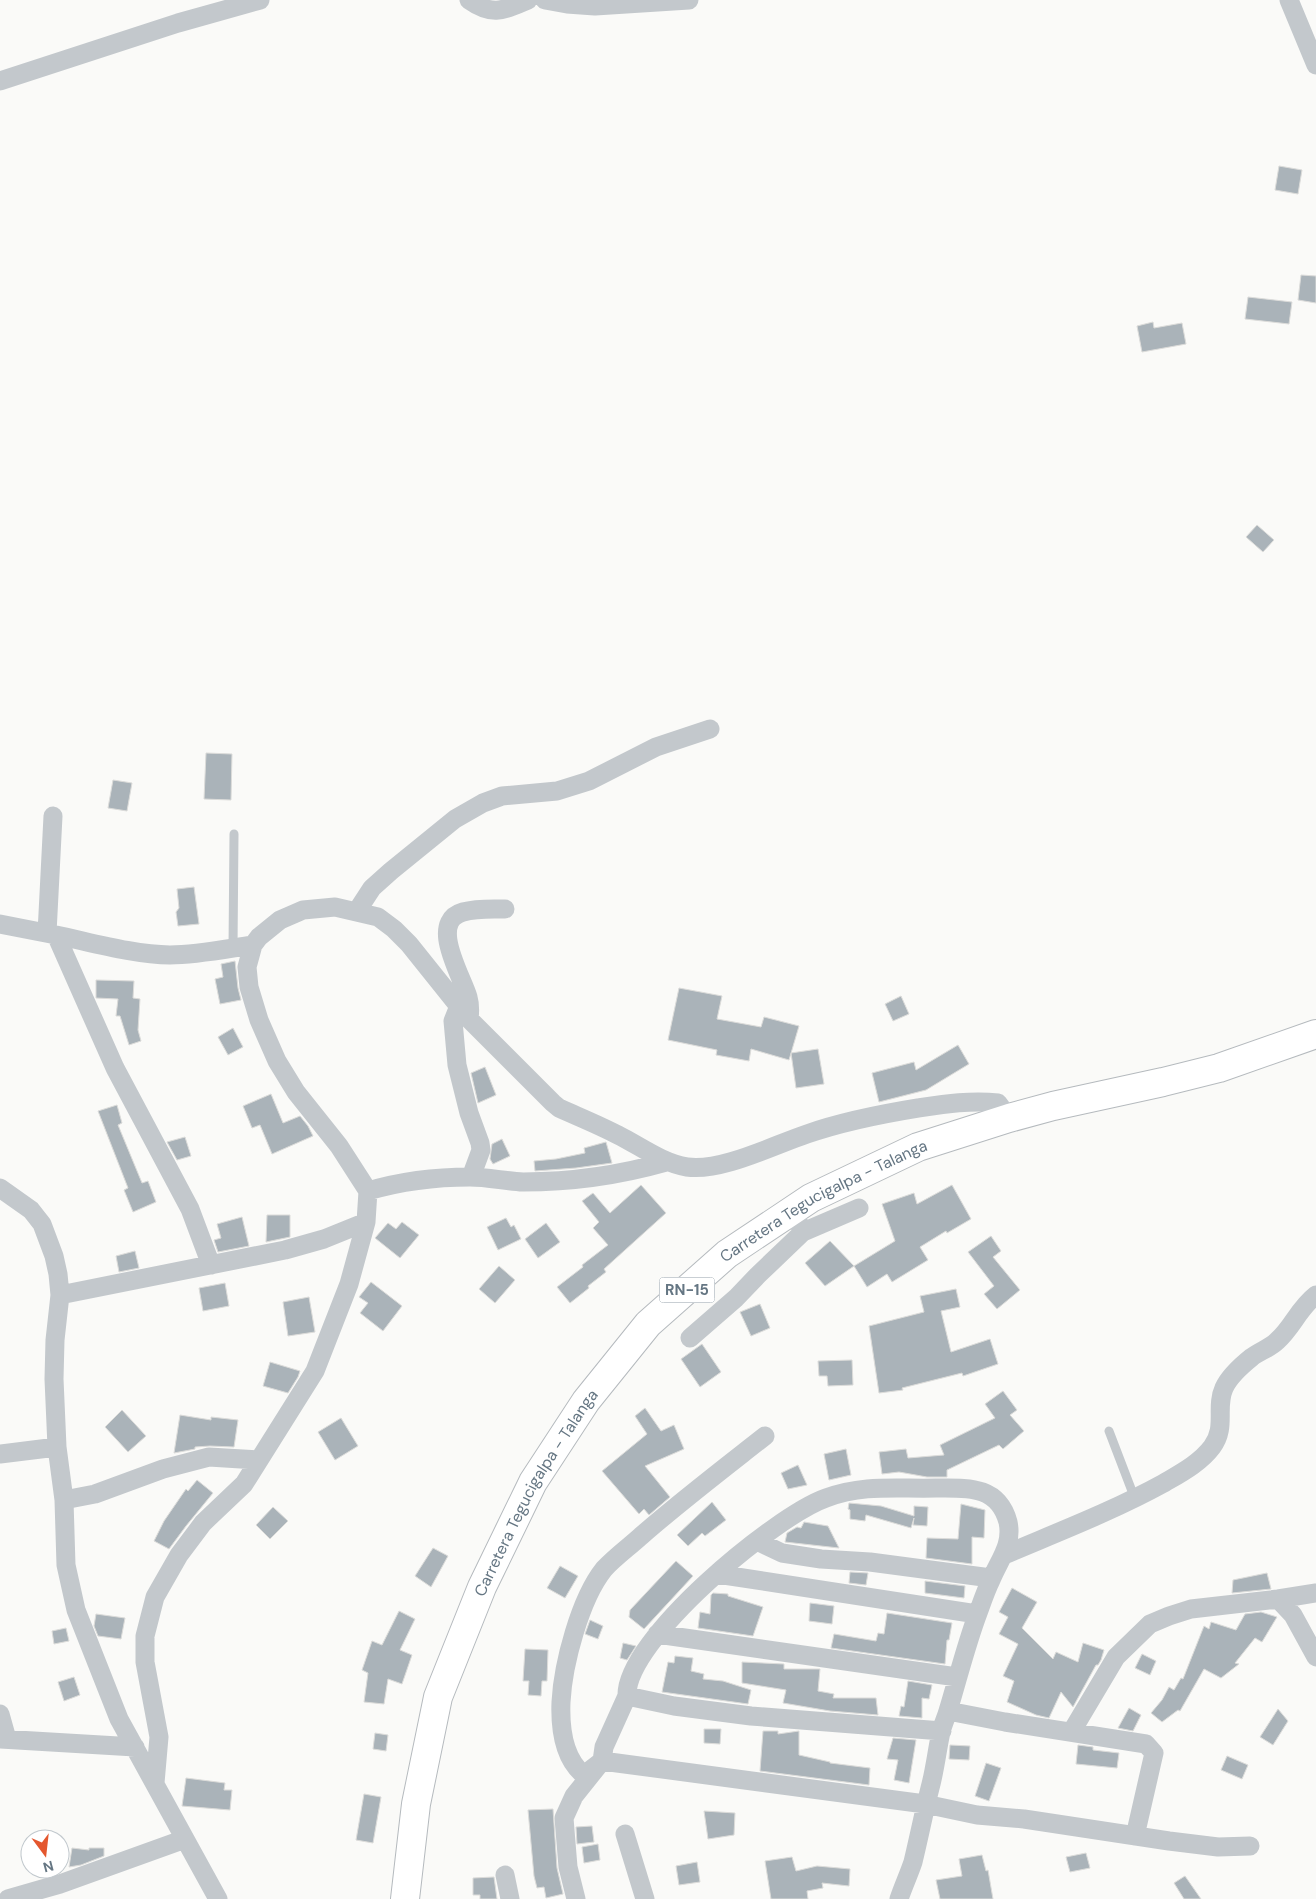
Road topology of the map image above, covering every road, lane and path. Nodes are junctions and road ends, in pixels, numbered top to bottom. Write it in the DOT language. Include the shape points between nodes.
graph roads {
  1 [pos="260,0"];
  2 [pos="469,0"];
  3 [pos="528,0"];
  4 [pos="545,0"];
  5 [pos="689,0"];
  6 [pos="1289,0"];
  7 [pos="1316,65"];
  8 [pos="0,82"];
  9 [pos="710,729"];
  10 [pos="53,816"];
  11 [pos="234,834"];
  12 [pos="505,909"];
  13 [pos="357,911"];
  14 [pos="0,924"];
  15 [pos="52,934"];
  16 [pos="253,945"];
  17 [pos="234,948"];
  18 [pos="464,1013"];
  19 [pos="1316,1034"];
  20 [pos="1009,1118"];
  21 [pos="666,1162"];
  22 [pos="471,1177"];
  23 [pos="0,1188"];
  24 [pos="368,1191"];
  25 [pos="859,1208"];
  26 [pos="798,1221"];
  27 [pos="366,1222"];
  28 [pos="211,1265"];
  29 [pos="1316,1295"];
  30 [pos="60,1296"];
  31 [pos="690,1338"];
  32 [pos="1109,1431"];
  33 [pos="765,1436"];
  34 [pos="57,1447"];
  35 [pos="0,1454"];
  36 [pos="258,1460"];
  37 [pos="1135,1499"];
  38 [pos="64,1500"];
  39 [pos="756,1541"];
  40 [pos="1004,1555"];
  41 [pos="717,1574"];
  42 [pos="991,1578"];
  43 [pos="1316,1593"];
  44 [pos="1278,1599"];
  45 [pos="977,1614"];
  46 [pos="657,1634"];
  47 [pos="1316,1657"];
  48 [pos="957,1677"];
  49 [pos="627,1696"];
  50 [pos="948,1711"];
  51 [pos="0,1714"];
  52 [pos="942,1731"];
  53 [pos="1072,1732"];
  54 [pos="4,1739"];
  55 [pos="135,1747"];
  56 [pos="602,1761"];
  57 [pos="155,1783"];
  58 [pos="925,1804"];
  59 [pos="625,1834"];
  60 [pos="1135,1836"];
  61 [pos="185,1839"];
  62 [pos="1250,1846"];
  63 [pos="505,1875"];
  64 [pos="8,1899"];
  65 [pos="218,1899"];
  66 [pos="405,1899"];
  67 [pos="510,1899"];
  68 [pos="576,1899"];
  69 [pos="645,1899"];
  70 [pos="899,1899"];
  1 -- 8 [label="street" via="178,23"];
  2 -- 3 [label="street" via="481,8 498,10 509,9"];
  4 -- 5 [label="street" via="595,6"];
  6 -- 7 [label="street"];
  9 -- 13 [label="street" via="656,747 589,781 557,790 502,796 483,803 455,819 391,871 372,888"];
  10 -- 15 [label="street"];
  11 -- 17 [label="lane"];
  12 -- 18 [label="street" via="462,912 450,921 446,934 470,1009"];
  13 -- 16 [label="street" via="335,907 302,910 280,920"];
  13 -- 18 [label="street" via="378,917 394,929"];
  14 -- 15 [label="street"];
  15 -- 17 [label="street" via="168,955"];
  15 -- 28 [label="street" via="115,1068 190,1209"];
  16 -- 17 [label="street"];
  16 -- 24 [label="street" via="247,967 249,987 277,1061"];
  18 -- 21 [label="street" via="559,1108 618,1134"];
  18 -- 22 [label="street" via="453,1020 457,1065 480,1143"];
  19 -- 20 [label="main road, Carretera Tegucigalpa - Talanga / RN-15" via="1219,1068"];
  20 -- 21 [label="street" via="998,1103 978,1101 940,1105 870,1116 703,1168"];
  20 -- 26 [label="main road, Carretera Tegucigalpa - Talanga / RN-15" via="918,1147 811,1198"];
  21 -- 22 [label="street" via="580,1179 522,1182"];
  22 -- 24 [label="street" via="402,1181"];
  23 -- 30 [label="street" via="31,1210 42,1224 54,1256"];
  24 -- 27 [label="street"];
  25 -- 26 [label="street"];
  26 -- 31 [label="street" via="758,1275"];
  26 -- 66 [label="main road, Carretera Tegucigalpa - Talanga / RN-15" via="727,1254 648,1324 586,1401 533,1482 482,1588 438,1698 416,1804"];
  27 -- 28 [label="street" via="285,1250"];
  27 -- 36 [label="street" via="349,1284 321,1358"];
  28 -- 30 [label="street"];
  29 -- 37 [label="street" via="1305,1304 1276,1342 1252,1357 1231,1377 1221,1398 1218,1438 1211,1448 1182,1472"];
  30 -- 34 [label="street" via="55,1340"];
  32 -- 37 [label="lane"];
  33 -- 56 [label="street" via="662,1518 605,1569 594,1585 572,1645 562,1686 560,1718 564,1740 576,1769 584,1775"];
  34 -- 35 [label="street"];
  34 -- 38 [label="street"];
  36 -- 38 [label="street" via="209,1457 163,1469 95,1494"];
  36 -- 57 [label="street" via="244,1484 203,1523 179,1555 150,1612 145,1645 159,1737"];
  37 -- 40 [label="street"];
  38 -- 55 [label="street" via="66,1565 76,1610 119,1719"];
  39 -- 40 [label="street" via="795,1513 824,1498 850,1491 886,1487 962,1488 986,1492 1004,1510 1010,1540"];
  39 -- 41 [label="street"];
  39 -- 42 [label="street" via="782,1553"];
  40 -- 42 [label="street"];
  41 -- 45 [label="street"];
  41 -- 46 [label="street"];
  42 -- 45 [label="street"];
  43 -- 44 [label="street"];
  44 -- 47 [label="street" via="1293,1615"];
  44 -- 53 [label="street" via="1191,1609 1150,1624 1116,1657"];
  45 -- 48 [label="street"];
  46 -- 48 [label="street"];
  46 -- 49 [label="street" via="634,1669"];
  48 -- 50 [label="street"];
  49 -- 52 [label="street" via="751,1716"];
  49 -- 56 [label="street" via="607,1739"];
  50 -- 52 [label="street"];
  50 -- 53 [label="street"];
  51 -- 54 [label="street"];
  52 -- 58 [label="street"];
  53 -- 60 [label="street" via="1146,1744 1152,1749 1154,1754"];
  54 -- 55 [label="street"];
  55 -- 57 [label="street"];
  56 -- 58 [label="street"];
  56 -- 68 [label="street" via="574,1796 564,1818 568,1867"];
  57 -- 61 [label="street"];
  58 -- 60 [label="street" via="977,1815"];
  58 -- 70 [label="street" via="912,1862"];
  59 -- 69 [label="street"];
  60 -- 62 [label="street" via="1218,1847"];
  61 -- 64 [label="street"];
  61 -- 65 [label="street"];
  63 -- 67 [label="street"];
}
